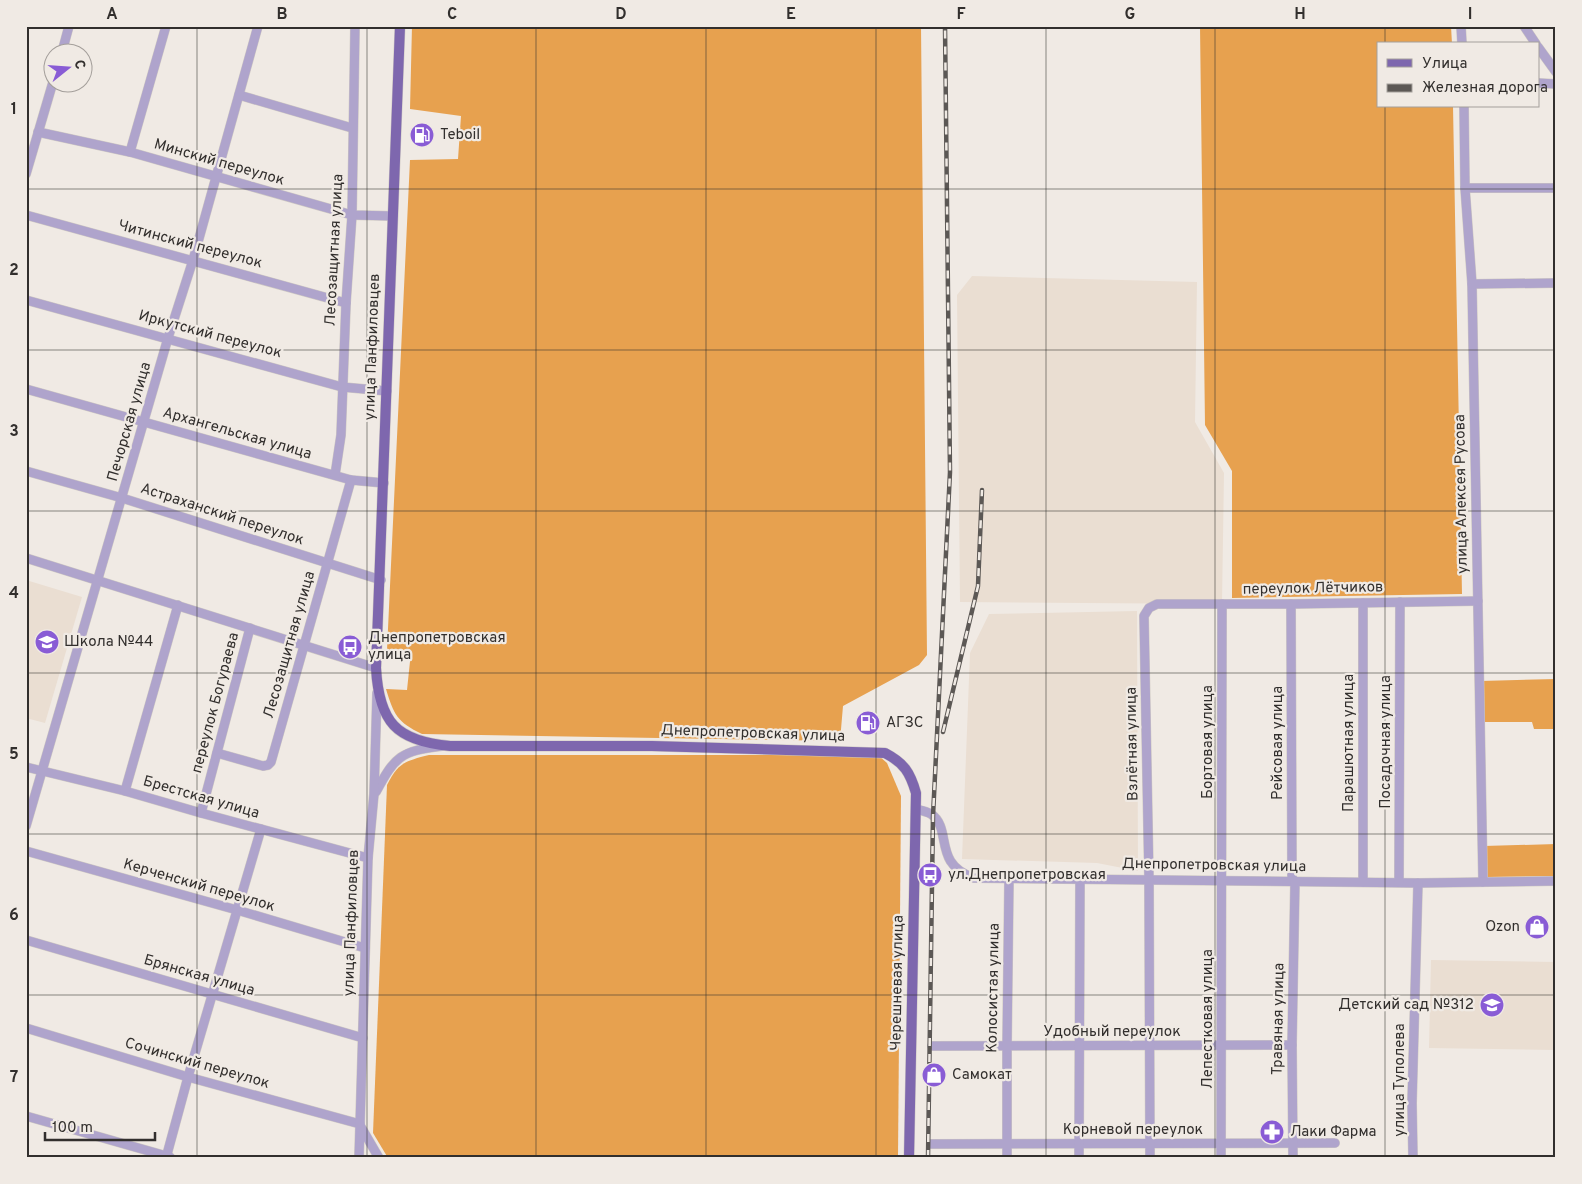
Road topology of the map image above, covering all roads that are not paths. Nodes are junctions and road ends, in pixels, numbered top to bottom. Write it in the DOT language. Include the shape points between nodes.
graph roads {
  1 [pos="69,26"];
  2 [pos="166,26"];
  3 [pos="258,26"];
  4 [pos="355,26"];
  5 [pos="400,26"];
  6 [pos="1461,26"];
  7 [pos="1524,26"];
  8 [pos="65,42"];
  9 [pos="1462,42"];
  10 [pos="1535,42"];
  11 [pos="1540,50"];
  12 [pos="1556,72"];
  13 [pos="1540,83"];
  14 [pos="1556,84"];
  15 [pos="50,92"];
  16 [pos="239,95"];
  17 [pos="1464,108"];
  18 [pos="352,128"];
  19 [pos="38,132"];
  20 [pos="130,152"];
  21 [pos="26,174"];
  22 [pos="216,176"];
  23 [pos="1465,188"];
  24 [pos="1556,188"];
  25 [pos="26,215"];
  26 [pos="352,215"];
  27 [pos="393,216"];
  28 [pos="193,260"];
  29 [pos="1556,283"];
  30 [pos="1472,284"];
  31 [pos="26,300"];
  32 [pos="346,303"];
  33 [pos="168,338"];
  34 [pos="342,387"];
  35 [pos="26,389"];
  36 [pos="387,391"];
  37 [pos="145,422"];
  38 [pos="26,471"];
  39 [pos="335,476"];
  40 [pos="351,480"];
  41 [pos="384,483"];
  42 [pos="122,498"];
  43 [pos="26,558"];
  44 [pos="327,562"];
  45 [pos="99,580"];
  46 [pos="380,580"];
  47 [pos="1478,601"];
  48 [pos="1400,602"];
  49 [pos="1362,603"];
  50 [pos="1222,604"];
  51 [pos="1290,604"];
  52 [pos="178,605"];
  53 [pos="1149,608"];
  54 [pos="250,628"];
  55 [pos="305,645"];
  56 [pos="376,668"];
  57 [pos="377,690"];
  58 [pos="450,746"];
  59 [pos="217,753"];
  60 [pos="26,767"];
  61 [pos="42,772"];
  62 [pos="125,790"];
  63 [pos="374,794"];
  64 [pos="916,809"];
  65 [pos="201,813"];
  66 [pos="26,826"];
  67 [pos="261,829"];
  68 [pos="26,852"];
  69 [pos="368,858"];
  70 [pos="1009,879"];
  71 [pos="1080,879"];
  72 [pos="1149,880"];
  73 [pos="1222,881"];
  74 [pos="1294,881"];
  75 [pos="1556,881"];
  76 [pos="1363,882"];
  77 [pos="1399,882"];
  78 [pos="1483,882"];
  79 [pos="1418,883"];
  80 [pos="237,910"];
  81 [pos="26,940"];
  82 [pos="365,948"];
  83 [pos="212,994"];
  84 [pos="26,1028"];
  85 [pos="363,1038"];
  86 [pos="1080,1045"];
  87 [pos="1150,1045"];
  88 [pos="1221,1045"];
  89 [pos="1292,1045"];
  90 [pos="932,1046"];
  91 [pos="1007,1047"];
  92 [pos="188,1078"];
  93 [pos="26,1116"];
  94 [pos="360,1124"];
  95 [pos="1007,1143"];
  96 [pos="1080,1143"];
  97 [pos="1150,1143"];
  98 [pos="1221,1143"];
  99 [pos="1294,1143"];
  100 [pos="1334,1143"];
  101 [pos="931,1144"];
  102 [pos="168,1157"];
  103 [pos="359,1158"];
  104 [pos="379,1158"];
  105 [pos="909,1158"];
  106 [pos="1007,1158"];
  107 [pos="1079,1158"];
  108 [pos="1150,1158"];
  109 [pos="1221,1158"];
  110 [pos="1293,1158"];
  111 [pos="1414,1158"];
  1 -- 8 [label="street"];
  2 -- 20 [label="street"];
  3 -- 16 [label="street, Печорская улица"];
  4 -- 18 [label="street, Лесозащитная улица"];
  5 -- 27 [label="main road, улица Панфиловцев"];
  6 -- 9 [label="street"];
  7 -- 10 [label="street"];
  11 -- 12 [label="street"];
  13 -- 14 [label="street"];
  15 -- 19 [label="street"];
  16 -- 18 [label="street"];
  16 -- 22 [label="street, Печорская улица"];
  17 -- 23 [label="street, улица Алексея Русова"];
  18 -- 26 [label="street, Лесозащитная улица"];
  19 -- 20 [label="street, Минский переулок"];
  19 -- 21 [label="street"];
  20 -- 22 [label="street, Минский переулок"];
  22 -- 26 [label="street, Минский переулок"];
  22 -- 28 [label="street, Печорская улица"];
  23 -- 24 [label="street"];
  23 -- 30 [label="street, улица Алексея Русова"];
  25 -- 28 [label="street, Читинский переулок"];
  26 -- 27 [label="street, Минский переулок"];
  26 -- 32 [label="street, Лесозащитная улица"];
  27 -- 36 [label="main road, улица Панфиловцев"];
  28 -- 32 [label="street, Читинский переулок"];
  28 -- 33 [label="street, Печорская улица"];
  29 -- 30 [label="street"];
  30 -- 47 [label="street, улица Алексея Русова"];
  31 -- 33 [label="street, Иркутский переулок"];
  32 -- 34 [label="street, Лесозащитная улица"];
  33 -- 34 [label="street, Иркутский переулок"];
  33 -- 37 [label="street, Печорская улица"];
  34 -- 36 [label="street, Иркутский переулок"];
  34 -- 39 [label="street, Лесозащитная улица" via="341,435"];
  35 -- 37 [label="street, Архангельская улица"];
  36 -- 41 [label="main road, улица Панфиловцев"];
  37 -- 39 [label="street, Архангельская улица"];
  37 -- 42 [label="street, Печорская улица"];
  38 -- 42 [label="street, Астраханский переулок"];
  39 -- 40 [label="street, Архангельская улица"];
  40 -- 41 [label="street, Архангельская улица"];
  40 -- 44 [label="street, Лесозащитная улица"];
  41 -- 46 [label="main road, улица Панфиловцев"];
  42 -- 44 [label="street, Астраханский переулок"];
  42 -- 45 [label="street, Печорская улица"];
  43 -- 45 [label="street"];
  44 -- 46 [label="street, Астраханский переулок"];
  44 -- 55 [label="street, Лесозащитная улица"];
  45 -- 52 [label="street"];
  45 -- 61 [label="street, Печорская улица"];
  46 -- 56 [label="main road, улица Панфиловцев"];
  47 -- 48 [label="street, переулок Лётчиков"];
  47 -- 78 [label="street, улица Алексея Русова"];
  48 -- 49 [label="street, переулок Лётчиков"];
  48 -- 77 [label="street, Посадочная улица"];
  49 -- 51 [label="street, переулок Лётчиков"];
  49 -- 76 [label="street, Парашютная улица"];
  50 -- 51 [label="street, переулок Лётчиков"];
  50 -- 53 [label="street, переулок Лётчиков" via="1157,604"];
  50 -- 73 [label="street, Бортовая улица"];
  51 -- 74 [label="street, Рейсовая улица"];
  52 -- 54 [label="street"];
  52 -- 62 [label="street"];
  53 -- 72 [label="street, Взлётная улица" via="1144,616"];
  54 -- 55 [label="street"];
  54 -- 59 [label="street, переулок Богураева"];
  55 -- 56 [label="street"];
  55 -- 59 [label="street, Лесозащитная улица" via="271,762 263,766"];
  56 -- 57 [label="main road, Днепропетровская улица"];
  57 -- 58 [label="main road, Днепропетровская улица" via="392,725 404,734 432,744"];
  57 -- 63 [label="street, улица Панфиловцев"];
  58 -- 63 [label="street" via="407,753 398,758"];
  58 -- 64 [label="main road, Днепропетровская улица" via="652,746 885,753 898,759 911,777"];
  59 -- 65 [label="street, переулок Богураева"];
  60 -- 61 [label="street, Брестская улица"];
  61 -- 62 [label="street, Брестская улица"];
  61 -- 66 [label="street, Печорская улица"];
  62 -- 65 [label="street, Брестская улица"];
  63 -- 69 [label="street, улица Панфиловцев"];
  64 -- 70 [label="street, Днепропетровская улица" via="933,816 939,825 946,853 961,874 974,878"];
  64 -- 105 [label="main road, Черешневая улица"];
  65 -- 67 [label="street, Брестская улица"];
  67 -- 69 [label="street, Брестская улица"];
  67 -- 80 [label="street"];
  68 -- 80 [label="street, Керченский переулок"];
  69 -- 82 [label="street, улица Панфиловцев"];
  70 -- 71 [label="street, Днепропетровская улица"];
  70 -- 91 [label="street, Колосистая улица"];
  71 -- 72 [label="street, Днепропетровская улица"];
  71 -- 86 [label="street"];
  72 -- 73 [label="street, Днепропетровская улица"];
  72 -- 87 [label="street, Взлётная улица"];
  73 -- 74 [label="street, Днепропетровская улица"];
  73 -- 88 [label="street, Лепестковая улица"];
  74 -- 76 [label="street, Днепропетровская улица"];
  74 -- 89 [label="street, Травяная улица"];
  75 -- 78 [label="street, Днепропетровская улица"];
  76 -- 77 [label="street, Днепропетровская улица"];
  77 -- 79 [label="street, Днепропетровская улица"];
  78 -- 79 [label="street, Днепропетровская улица"];
  79 -- 111 [label="street, улица Туполева" via="1412,1103"];
  80 -- 82 [label="street, Керченский переулок"];
  80 -- 83 [label="street"];
  81 -- 83 [label="street, Брянская улица"];
  82 -- 85 [label="street, улица Панфиловцев"];
  83 -- 85 [label="street, Брянская улица"];
  83 -- 92 [label="street"];
  84 -- 92 [label="street, Сочинский переулок"];
  85 -- 94 [label="street, улица Панфиловцев"];
  86 -- 87 [label="street, Удобный переулок"];
  86 -- 91 [label="street, Удобный переулок"];
  86 -- 96 [label="street"];
  87 -- 88 [label="street, Удобный переулок"];
  87 -- 97 [label="street, Взлётная улица"];
  88 -- 89 [label="street, Удобный переулок"];
  88 -- 98 [label="street, Лепестковая улица"];
  89 -- 99 [label="street, Травяная улица"];
  90 -- 91 [label="street, Удобный переулок"];
  91 -- 95 [label="street, Колосистая улица"];
  92 -- 94 [label="street, Сочинский переулок"];
  92 -- 102 [label="street"];
  93 -- 102 [label="street"];
  94 -- 103 [label="street, улица Панфиловцев"];
  94 -- 104 [label="street"];
  95 -- 96 [label="street, Корневой переулок"];
  95 -- 101 [label="street, Корневой переулок"];
  95 -- 106 [label="street, Колосистая улица"];
  96 -- 97 [label="street, Корневой переулок"];
  96 -- 107 [label="street"];
  97 -- 98 [label="street, Корневой переулок"];
  97 -- 108 [label="street, Взлётная улица"];
  98 -- 99 [label="street, Корневой переулок"];
  98 -- 109 [label="street, Лепестковая улица"];
  99 -- 100 [label="street, Корневой переулок"];
  99 -- 110 [label="street, Травяная улица"];
}
